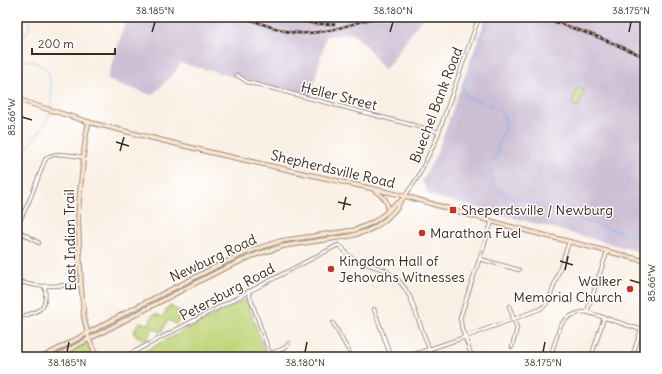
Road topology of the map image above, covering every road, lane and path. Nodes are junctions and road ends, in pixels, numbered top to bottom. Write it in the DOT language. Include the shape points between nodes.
graph roads {
  1 [pos="479,17"];
  2 [pos="237,75"];
  3 [pos="17,99"];
  4 [pos="89,122"];
  5 [pos="439,132"];
  6 [pos="83,157"];
  7 [pos="370,188"];
  8 [pos="405,196"];
  9 [pos="400,203"];
  10 [pos="386,212"];
  11 [pos="492,221"];
  12 [pos="17,228"];
  13 [pos="569,242"];
  14 [pos="39,243"];
  15 [pos="607,252"];
  16 [pos="480,259"];
  17 [pos="645,261"];
  18 [pos="520,270"];
  19 [pos="17,280"];
  20 [pos="81,284"];
  21 [pos="45,286"];
  22 [pos="248,292"];
  23 [pos="509,306"];
  24 [pos="374,310"];
  25 [pos="587,312"];
  26 [pos="17,318"];
  27 [pos="514,318"];
  28 [pos="604,318"];
  29 [pos="333,322"];
  30 [pos="643,331"];
  31 [pos="88,333"];
  32 [pos="465,337"];
  33 [pos="89,339"];
  34 [pos="289,343"];
  35 [pos="512,347"];
  36 [pos="429,350"];
  37 [pos="270,353"];
  38 [pos="43,357"];
  39 [pos="55,357"];
  40 [pos="97,357"];
  41 [pos="124,357"];
  42 [pos="271,357"];
  43 [pos="352,357"];
  44 [pos="391,357"];
  45 [pos="406,357"];
  46 [pos="432,357"];
  47 [pos="472,357"];
  48 [pos="550,357"];
  49 [pos="591,357"];
  50 [pos="632,357"];
  1 -- 5 [label="street, Buechel Bank Road"];
  2 -- 5 [label="street, Heller Street" via="247,82"];
  3 -- 4 [label="main road, Shepherdsville Road"];
  4 -- 6 [label="main road, East Indian Trail"];
  4 -- 7 [label="main road, Shepherdsville Road"];
  5 -- 8 [label="street, Buechel Bank Road" via="418,177"];
  6 -- 12 [label="street" via="54,154 45,160"];
  6 -- 20 [label="main road, East Indian Trail" via="78,207"];
  7 -- 8 [label="main road, Shepherdsville Road"];
  7 -- 10 [label="main road" via="386,200"];
  8 -- 9 [label="main road, Newburg Road"];
  8 -- 11 [label="main road, Shepherdsville Road"];
  9 -- 10 [label="main road, Newburg Road"];
  9 -- 33 [label="main road, Newburg Road" via="385,220 368,231 284,246 255,255"];
  10 -- 31 [label="main road, Newburg Road" via="355,230 281,241 247,252"];
  11 -- 13 [label="main road, Shepherdsville Road"];
  11 -- 16 [label="street"];
  12 -- 14 [label="street"];
  13 -- 15 [label="main road, Shepherdsville Road"];
  13 -- 27 [label="street" via="547,303 540,309"];
  15 -- 17 [label="main road, Shepherdsville Road"];
  15 -- 25 [label="street"];
  16 -- 18 [label="street"];
  16 -- 32 [label="street" via="460,318"];
  19 -- 21 [label="street"];
  20 -- 21 [label="street"];
  20 -- 31 [label="main road, East Indian Trail"];
  21 -- 26 [label="street" via="46,299 43,307"];
  22 -- 36 [label="street, Petersburg Road" via="339,245 355,260 385,270 401,283 410,297"];
  22 -- 37 [label="street"];
  22 -- 41 [label="street, Petersburg Road"];
  23 -- 27 [label="street"];
  24 -- 44 [label="street"];
  25 -- 28 [label="street"];
  25 -- 48 [label="street" via="562,322"];
  27 -- 32 [label="street"];
  27 -- 35 [label="street" via="517,330"];
  28 -- 30 [label="street"];
  28 -- 49 [label="street"];
  29 -- 43 [label="street"];
  30 -- 50 [label="street"];
  31 -- 33 [label="main road, East Indian Trail"];
  31 -- 38 [label="main road, Newburg Road"];
  32 -- 36 [label="street"];
  32 -- 47 [label="street"];
  33 -- 39 [label="main road, Newburg Road"];
  33 -- 40 [label="main road, East Indian Trail"];
  34 -- 37 [label="street" via="284,348"];
  36 -- 45 [label="street"];
  36 -- 46 [label="street"];
  37 -- 42 [label="street"];
}
